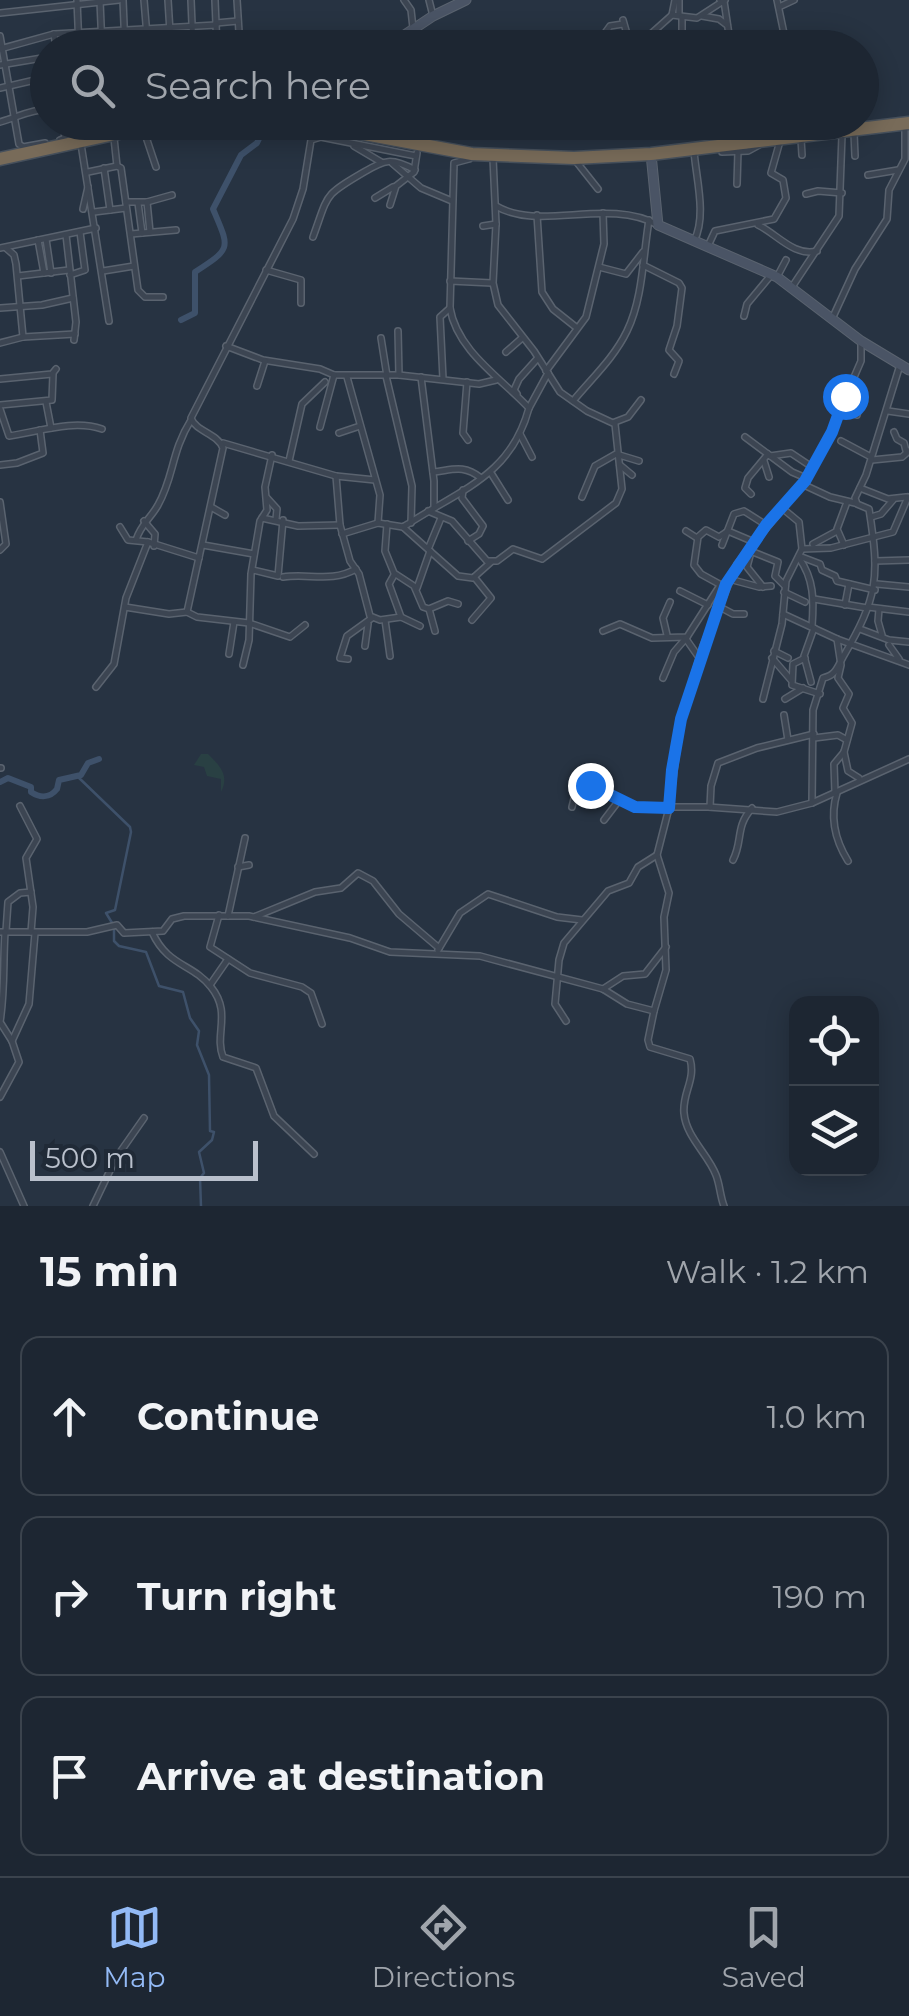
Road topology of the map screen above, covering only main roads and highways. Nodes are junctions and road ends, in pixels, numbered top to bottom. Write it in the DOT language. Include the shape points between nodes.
graph roads {
  1 [pos="907,123"];
  2 [pos="879,127"];
  3 [pos="83,140"];
  4 [pos="375,140"];
  5 [pos="765,140"];
  6 [pos="0,159"];
  1 -- 2 [label="highway"];
  3 -- 6 [label="highway"];
  4 -- 5 [label="highway" via="493,158 574,158 694,152"];
}
